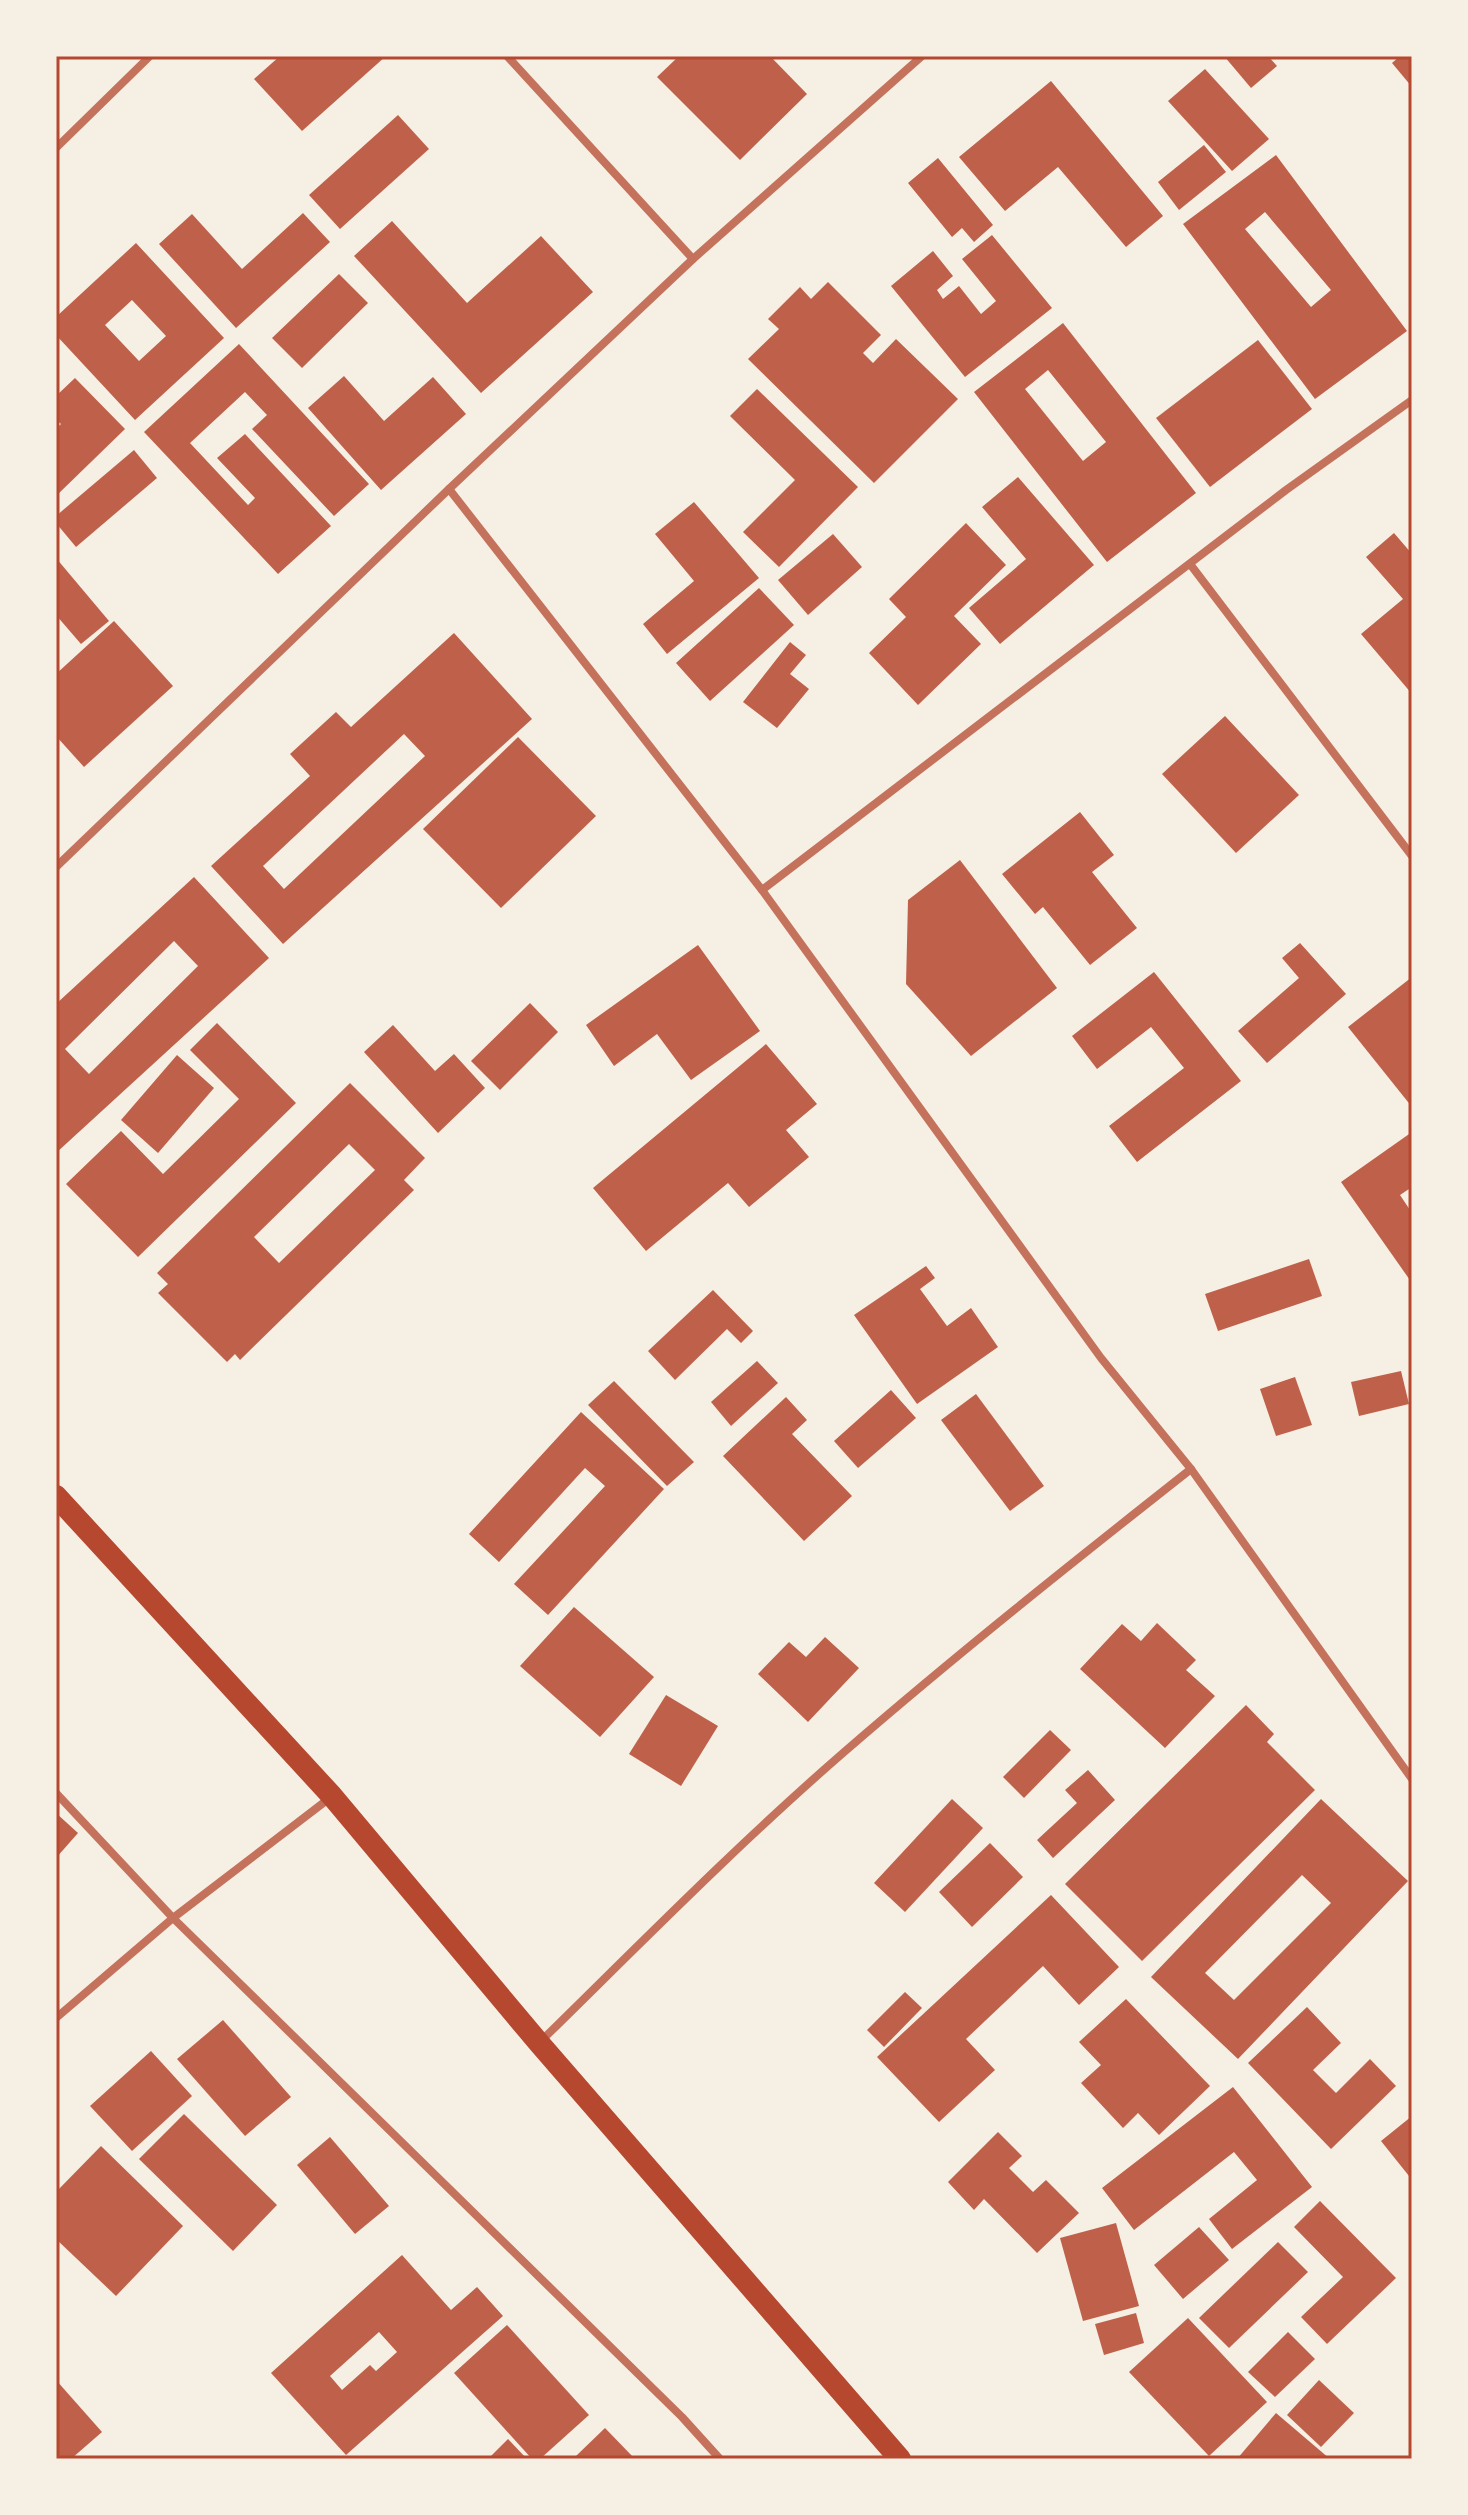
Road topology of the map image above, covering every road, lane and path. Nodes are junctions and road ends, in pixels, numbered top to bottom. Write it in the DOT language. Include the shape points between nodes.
graph roads {
  1 [pos="150,56"];
  2 [pos="507,56"];
  3 [pos="922,56"];
  4 [pos="56,148"];
  5 [pos="693,259"];
  6 [pos="1412,400"];
  7 [pos="449,489"];
  8 [pos="1190,564"];
  9 [pos="1412,856"];
  10 [pos="56,867"];
  11 [pos="762,890"];
  12 [pos="1191,1469"];
  13 [pos="56,1496"];
  14 [pos="1412,1779"];
  15 [pos="56,1793"];
  16 [pos="332,1796"];
  17 [pos="173,1918"];
  18 [pos="56,2018"];
  19 [pos="539,2043"];
  20 [pos="720,2459"];
  21 [pos="900,2459"];
  1 -- 4 [label="street"];
  2 -- 5 [label="street"];
  3 -- 5 [label="street"];
  5 -- 7 [label="street"];
  6 -- 8 [label="street"];
  7 -- 10 [label="street"];
  7 -- 11 [label="street"];
  8 -- 9 [label="street"];
  8 -- 11 [label="street"];
  11 -- 12 [label="street" via="1101,1358"];
  12 -- 14 [label="street"];
  12 -- 19 [label="street" via="841,1755"];
  13 -- 16 [label="highway"];
  15 -- 17 [label="street"];
  16 -- 17 [label="street"];
  16 -- 19 [label="highway"];
  17 -- 18 [label="street"];
  17 -- 20 [label="street"];
  19 -- 21 [label="highway"];
}
